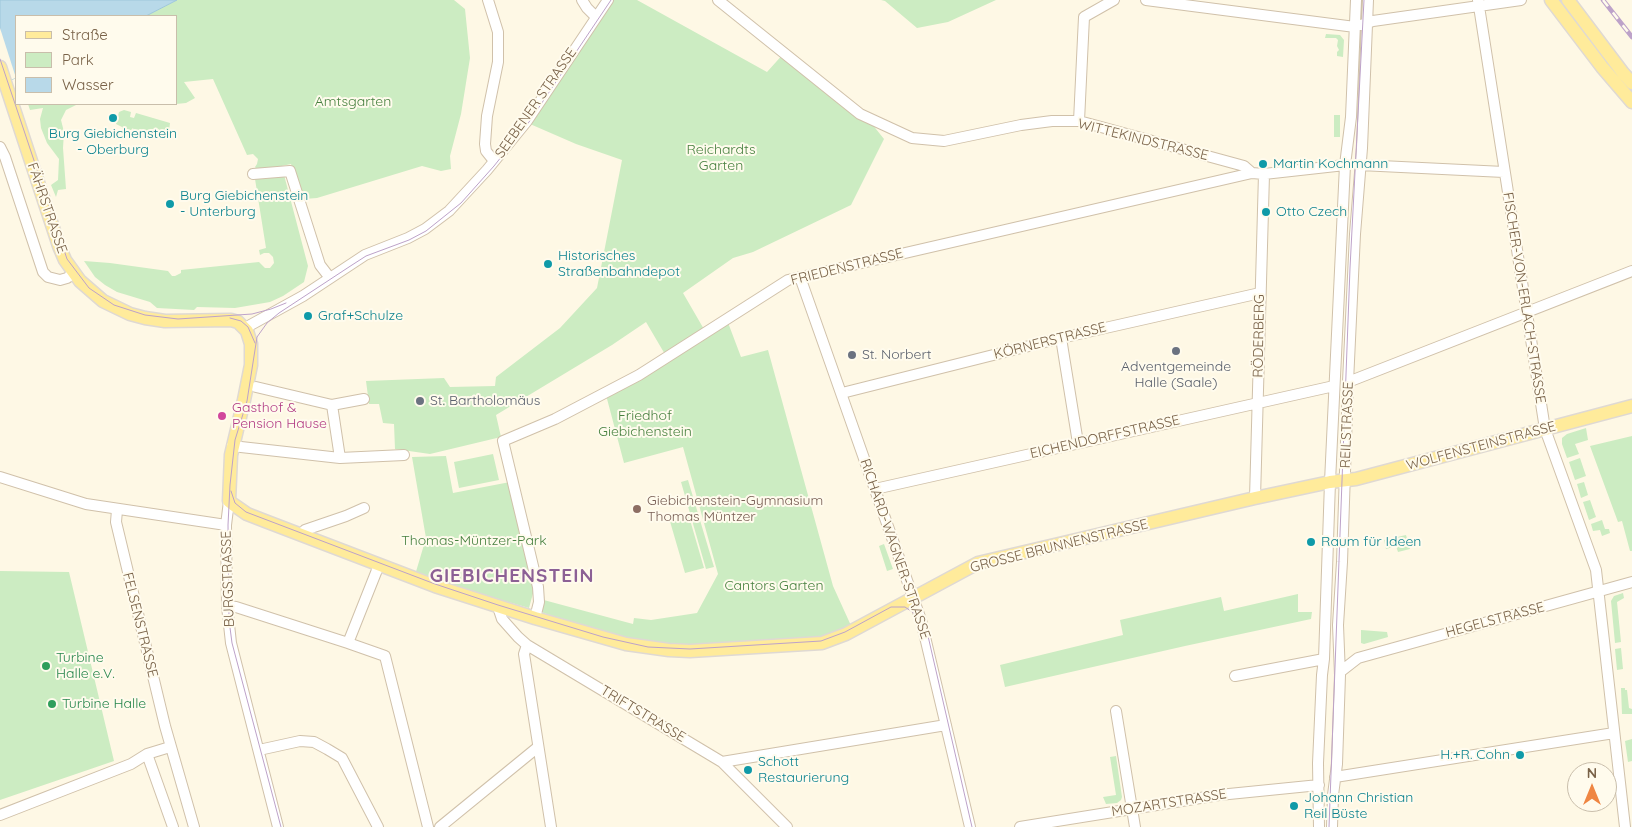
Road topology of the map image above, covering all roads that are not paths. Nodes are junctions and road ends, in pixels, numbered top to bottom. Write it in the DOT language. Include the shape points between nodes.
graph roads {
  1 [pos="488,0"];
  2 [pos="582,0"];
  3 [pos="608,0"];
  4 [pos="718,0"];
  5 [pos="1114,0"];
  6 [pos="1146,0"];
  7 [pos="1356,0"];
  8 [pos="1368,0"];
  9 [pos="1521,0"];
  10 [pos="1551,0"];
  11 [pos="1568,0"];
  12 [pos="1176,2"];
  13 [pos="1478,4"];
  14 [pos="596,17"];
  15 [pos="1367,22"];
  16 [pos="1355,27"];
  17 [pos="0,67"];
  18 [pos="1632,83"];
  19 [pos="1632,102"];
  20 [pos="1079,122"];
  21 [pos="0,147"];
  22 [pos="494,161"];
  23 [pos="1345,165"];
  24 [pos="1360,165"];
  25 [pos="1504,172"];
  26 [pos="1252,173"];
  27 [pos="253,174"];
  28 [pos="1264,174"];
  29 [pos="1632,271"];
  30 [pos="74,273"];
  31 [pos="800,277"];
  32 [pos="330,278"];
  33 [pos="1260,293"];
  34 [pos="1527,313"];
  35 [pos="245,328"];
  36 [pos="1061,338"];
  37 [pos="1348,382"];
  38 [pos="1334,386"];
  39 [pos="256,387"];
  40 [pos="842,393"];
  41 [pos="364,399"];
  42 [pos="1257,404"];
  43 [pos="332,405"];
  44 [pos="1632,406"];
  45 [pos="1545,429"];
  46 [pos="1078,443"];
  47 [pos="232,446"];
  48 [pos="404,455"];
  49 [pos="340,458"];
  50 [pos="0,477"];
  51 [pos="1344,481"];
  52 [pos="1330,482"];
  53 [pos="875,489"];
  54 [pos="1255,498"];
  55 [pos="229,501"];
  56 [pos="364,508"];
  57 [pos="117,510"];
  58 [pos="226,525"];
  59 [pos="301,534"];
  60 [pos="379,565"];
  61 [pos="1632,582"];
  62 [pos="1600,592"];
  63 [pos="912,598"];
  64 [pos="227,606"];
  65 [pos="498,607"];
  66 [pos="535,618"];
  67 [pos="348,642"];
  68 [pos="527,645"];
  69 [pos="1340,649"];
  70 [pos="1358,658"];
  71 [pos="1324,659"];
  72 [pos="1340,672"];
  73 [pos="1235,676"];
  74 [pos="1116,711"];
  75 [pos="946,725"];
  76 [pos="1614,733"];
  77 [pos="170,747"];
  78 [pos="538,747"];
  79 [pos="259,750"];
  80 [pos="147,754"];
  81 [pos="722,762"];
  82 [pos="1335,778"];
  83 [pos="1319,785"];
  84 [pos="1132,809"];
  85 [pos="1628,812"];
  86 [pos="0,815"];
  87 [pos="173,827"];
  88 [pos="194,827"];
  89 [pos="278,827"];
  90 [pos="378,827"];
  91 [pos="428,827"];
  92 [pos="440,827"];
  93 [pos="551,827"];
  94 [pos="787,827"];
  95 [pos="970,827"];
  96 [pos="1020,827"];
  97 [pos="1135,827"];
  98 [pos="1319,827"];
  99 [pos="1332,827"];
  100 [pos="1625,827"];
  1 -- 22 [label="street" via="498,32 498,62 485,144"];
  2 -- 14 [label="street"];
  3 -- 14 [label="street, SEEBENER STRASSE"];
  4 -- 20 [label="street, WITTEKINDSTRASSE" via="860,114 912,138 944,142 1021,125"];
  5 -- 20 [label="street" via="1084,17"];
  6 -- 12 [label="street"];
  7 -- 16 [label="street, REILSTRASSE"];
  8 -- 15 [label="street, REILSTRASSE"];
  9 -- 13 [label="street"];
  10 -- 19 [label="main road"];
  11 -- 18 [label="main road"];
  12 -- 16 [label="street"];
  13 -- 15 [label="street"];
  13 -- 25 [label="street, FISCHER-VON-ERLACH-STRASSE"];
  14 -- 22 [label="street, SEEBENER STRASSE" via="527,121"];
  15 -- 16 [label="street"];
  15 -- 24 [label="street, REILSTRASSE"];
  16 -- 23 [label="street, REILSTRASSE" via="1351,117"];
  17 -- 30 [label="main road, FÄHRSTRASSE" via="59,246"];
  20 -- 26 [label="street, WITTEKINDSTRASSE" via="1244,166"];
  21 -- 30 [label="street, FÄHRSTRASSE" via="43,272 60,280"];
  22 -- 32 [label="street, SEEBENER STRASSE" via="442,217 408,238 365,255"];
  23 -- 28 [label="street, FRIEDENSTRASSE"];
  23 -- 38 [label="street, REILSTRASSE"];
  24 -- 25 [label="street"];
  24 -- 37 [label="street, REILSTRASSE"];
  25 -- 34 [label="street, FISCHER-VON-ERLACH-STRASSE"];
  26 -- 28 [label="street, FRIEDENSTRASSE"];
  26 -- 31 [label="street, FRIEDENSTRASSE"];
  27 -- 32 [label="street" via="290,171 320,265"];
  28 -- 33 [label="street, RÖDERBERG"];
  29 -- 34 [label="street"];
  30 -- 35 [label="main road, FÄHRSTRASSE" via="103,301 130,314 165,321 226,320"];
  31 -- 40 [label="street, RICHARD-WAGNER-STRASSE"];
  31 -- 66 [label="street, FRIEDENSTRASSE" via="788,280 660,364 555,419 503,441 538,588"];
  32 -- 35 [label="street, SEEBENER STRASSE"];
  33 -- 36 [label="street, KÖRNERSTRASSE"];
  33 -- 42 [label="street, RÖDERBERG"];
  34 -- 37 [label="street"];
  34 -- 45 [label="street, FISCHER-VON-ERLACH-STRASSE"];
  35 -- 47 [label="main road, BURGSTRASSE" via="250,337 251,365"];
  36 -- 40 [label="street, KÖRNERSTRASSE"];
  36 -- 46 [label="street"];
  37 -- 51 [label="street, REILSTRASSE"];
  38 -- 42 [label="street, EICHENDORFFSTRASSE"];
  38 -- 52 [label="street, REILSTRASSE"];
  39 -- 43 [label="street"];
  40 -- 53 [label="street, RICHARD-WAGNER-STRASSE"];
  41 -- 43 [label="street"];
  42 -- 46 [label="street, EICHENDORFFSTRASSE"];
  42 -- 54 [label="street, RÖDERBERG"];
  43 -- 49 [label="street"];
  44 -- 45 [label="main road, WOLFENSTEINSTRASSE"];
  45 -- 51 [label="main road, WOLFENSTEINSTRASSE"];
  45 -- 62 [label="street, FISCHER-VON-ERLACH-STRASSE" via="1596,570"];
  46 -- 53 [label="street, EICHENDORFFSTRASSE"];
  47 -- 49 [label="street"];
  47 -- 55 [label="main road, BURGSTRASSE"];
  48 -- 49 [label="street"];
  50 -- 57 [label="street" via="86,504"];
  51 -- 52 [label="main road, WOLFENSTEINSTRASSE"];
  51 -- 69 [label="street, REILSTRASSE" via="1338,625"];
  52 -- 54 [label="main road, GROSSE BRUNNENSTRASSE"];
  52 -- 71 [label="street, REILSTRASSE"];
  53 -- 63 [label="street, RICHARD-WAGNER-STRASSE"];
  54 -- 63 [label="main road, GROSSE BRUNNENSTRASSE" via="978,563"];
  55 -- 58 [label="street, BURGSTRASSE"];
  55 -- 59 [label="main road, GROSSE BRUNNENSTRASSE" via="247,514"];
  56 -- 59 [label="street" via="304,530"];
  57 -- 58 [label="street"];
  57 -- 77 [label="street, FELSENSTRASSE" via="116,522"];
  58 -- 64 [label="street, BURGSTRASSE"];
  59 -- 60 [label="main road, GROSSE BRUNNENSTRASSE"];
  60 -- 65 [label="main road, GROSSE BRUNNENSTRASSE"];
  60 -- 67 [label="street"];
  61 -- 62 [label="street, HEGELSTRASSE"];
  62 -- 70 [label="street, HEGELSTRASSE"];
  62 -- 76 [label="street, FISCHER-VON-ERLACH-STRASSE"];
  63 -- 66 [label="main road, GROSSE BRUNNENSTRASSE" via="846,634 822,643 690,651 626,644"];
  63 -- 75 [label="street, RICHARD-WAGNER-STRASSE" via="924,628"];
  64 -- 67 [label="street"];
  64 -- 79 [label="street, BURGSTRASSE" via="231,643"];
  65 -- 66 [label="main road, GROSSE BRUNNENSTRASSE"];
  65 -- 68 [label="street, TRIFTSTRASSE" via="502,619"];
  67 -- 91 [label="street" via="385,656"];
  68 -- 78 [label="street" via="524,654"];
  68 -- 81 [label="street, TRIFTSTRASSE"];
  69 -- 70 [label="street"];
  69 -- 72 [label="street, REILSTRASSE"];
  70 -- 72 [label="street, HEGELSTRASSE"];
  71 -- 73 [label="street"];
  71 -- 83 [label="street, REILSTRASSE"];
  72 -- 82 [label="street, REILSTRASSE"];
  74 -- 84 [label="street"];
  75 -- 81 [label="street"];
  75 -- 95 [label="street, RICHARD-WAGNER-STRASSE"];
  76 -- 82 [label="street"];
  76 -- 85 [label="street, FISCHER-VON-ERLACH-STRASSE"];
  77 -- 80 [label="street"];
  77 -- 88 [label="street, FELSENSTRASSE"];
  78 -- 92 [label="street"];
  78 -- 93 [label="street"];
  79 -- 89 [label="street, BURGSTRASSE"];
  79 -- 90 [label="street" via="300,741 314,742 327,748 342,758"];
  80 -- 86 [label="street" via="131,764"];
  80 -- 87 [label="street"];
  81 -- 94 [label="street, TRIFTSTRASSE"];
  82 -- 99 [label="street, REILSTRASSE"];
  83 -- 84 [label="street, MOZARTSTRASSE" via="1220,795"];
  83 -- 98 [label="street, REILSTRASSE"];
  84 -- 96 [label="street, MOZARTSTRASSE"];
  84 -- 97 [label="street"];
  85 -- 100 [label="street, FISCHER-VON-ERLACH-STRASSE"];
}
